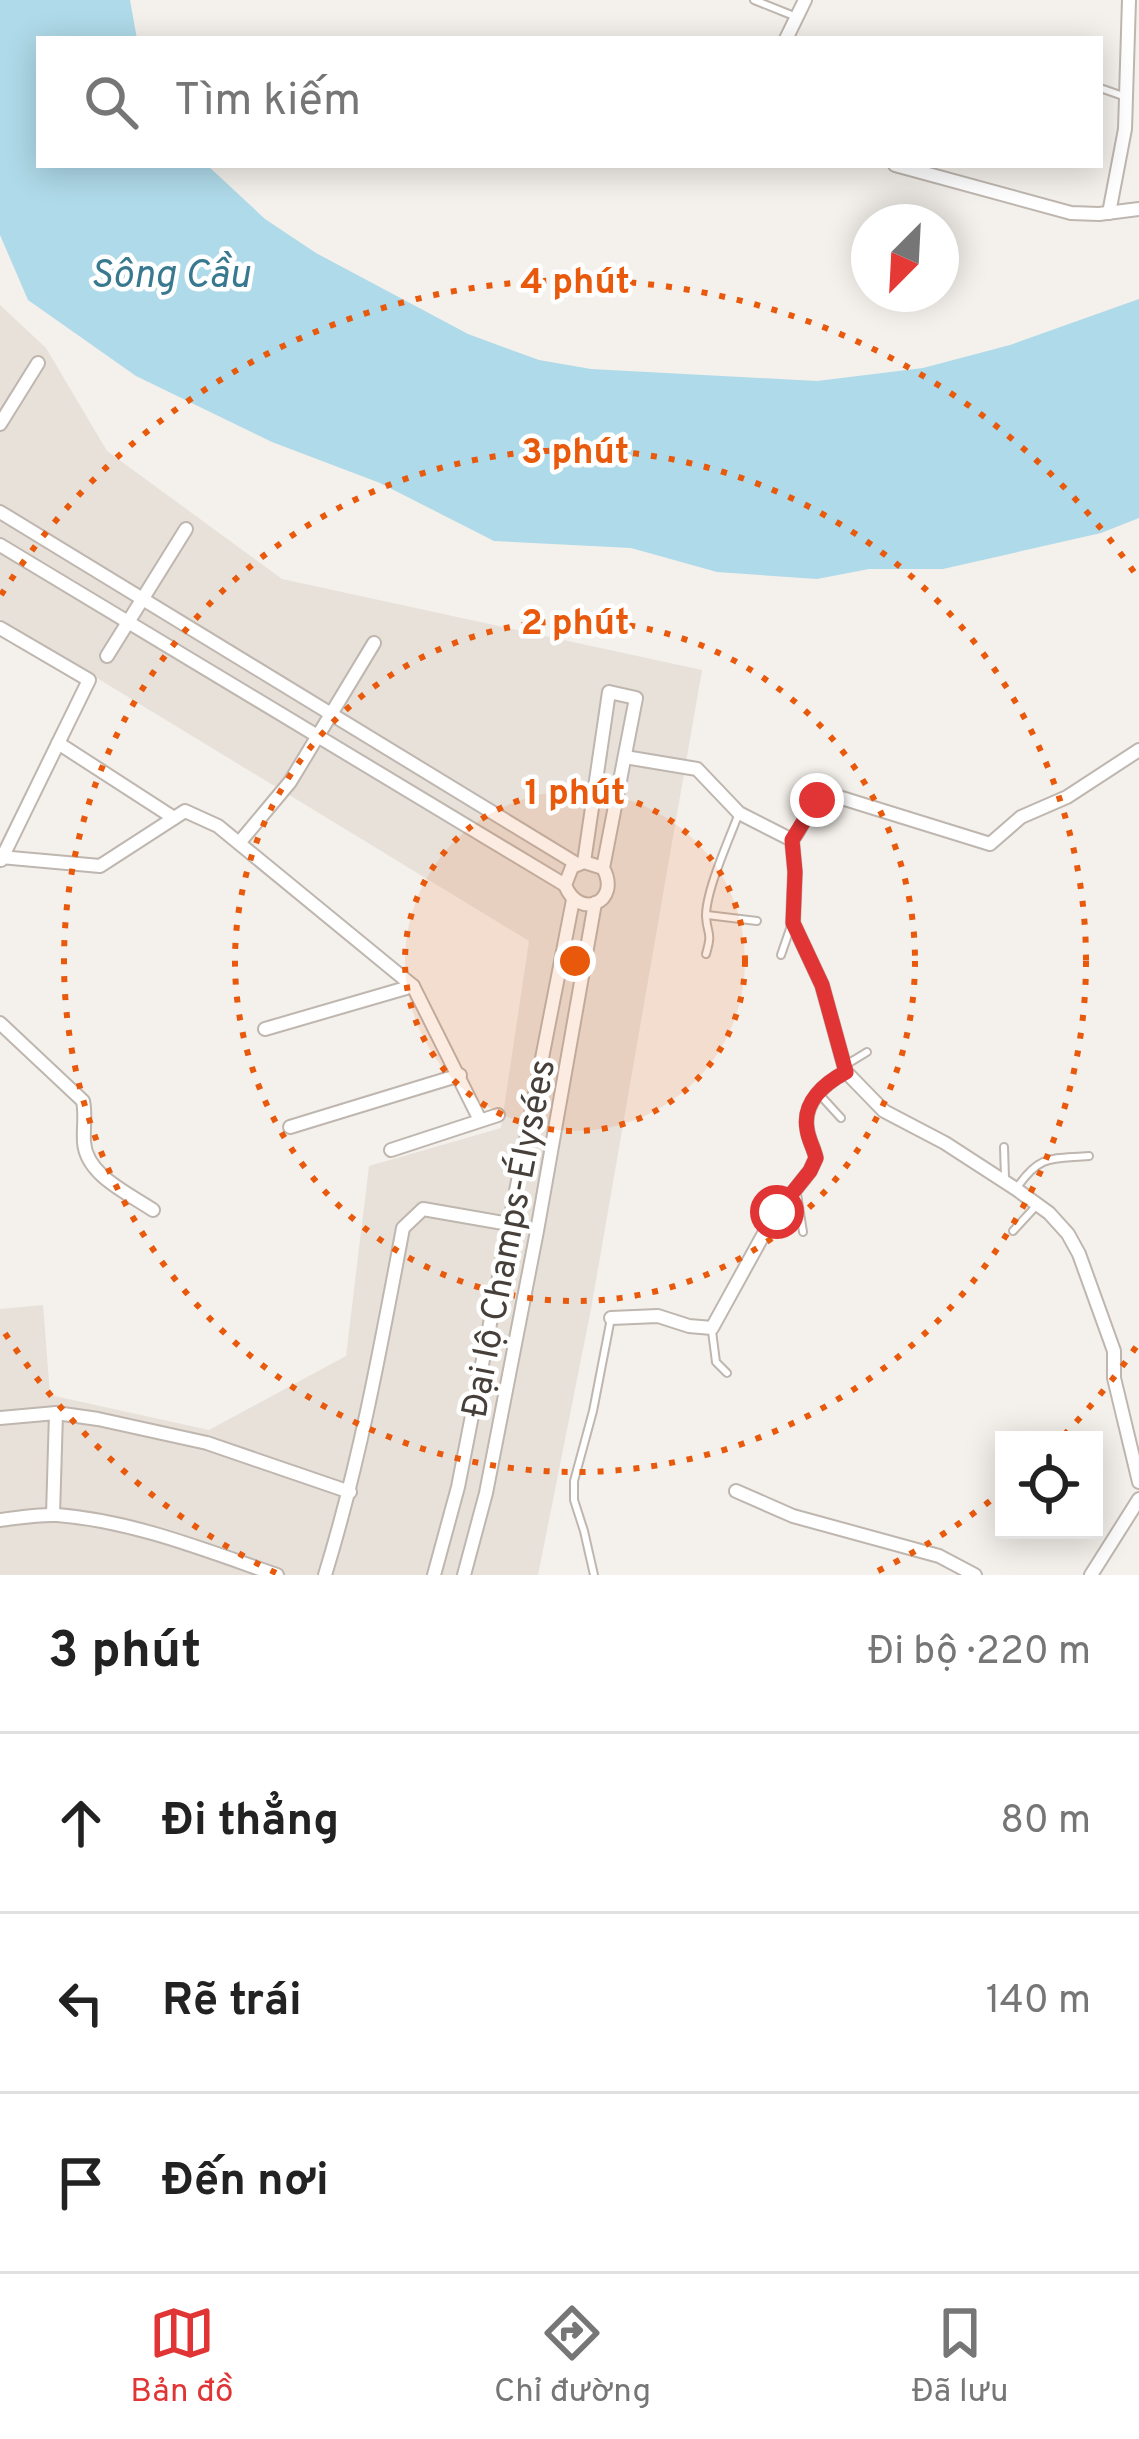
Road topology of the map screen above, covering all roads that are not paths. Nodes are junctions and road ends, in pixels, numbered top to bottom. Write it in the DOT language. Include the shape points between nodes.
graph roads {
  1 [pos="754,0"];
  2 [pos="805,0"];
  3 [pos="1131,6"];
  4 [pos="797,17"];
  5 [pos="788,36"];
  6 [pos="1133,58"];
  7 [pos="1103,89"];
  8 [pos="1130,101"];
  9 [pos="1132,131"];
  10 [pos="906,168"];
  11 [pos="1139,209"];
  12 [pos="1109,213"];
  13 [pos="38,363"];
  14 [pos="0,424"];
  15 [pos="0,512"];
  16 [pos="186,530"];
  17 [pos="0,545"];
  18 [pos="143,599"];
  19 [pos="129,622"];
  20 [pos="0,628"];
  21 [pos="374,643"];
  22 [pos="106,656"];
  23 [pos="332,714"];
  24 [pos="319,735"];
  25 [pos="58,743"];
  26 [pos="1139,750"];
  27 [pos="625,757"];
  28 [pos="739,814"];
  29 [pos="174,818"];
  30 [pos="792,840"];
  31 [pos="239,843"];
  32 [pos="1,858"];
  33 [pos="581,863"];
  34 [pos="603,868"];
  35 [pos="566,885"];
  36 [pos="573,900"];
  37 [pos="596,903"];
  38 [pos="706,915"];
  39 [pos="757,921"];
  40 [pos="793,923"];
  41 [pos="706,954"];
  42 [pos="781,955"];
  43 [pos="413,986"];
  44 [pos="0,1025"];
  45 [pos="266,1030"];
  46 [pos="867,1052"];
  47 [pos="845,1069"];
  48 [pos="460,1075"];
  49 [pos="818,1093"];
  50 [pos="497,1115"];
  51 [pos="841,1118"];
  52 [pos="480,1120"];
  53 [pos="290,1126"];
  54 [pos="1004,1147"];
  55 [pos="391,1150"];
  56 [pos="1089,1156"];
  57 [pos="1010,1185"];
  58 [pos="796,1189"];
  59 [pos="1037,1205"];
  60 [pos="153,1210"];
  61 [pos="509,1224"];
  62 [pos="1012,1231"];
  63 [pos="803,1232"];
  64 [pos="611,1318"];
  65 [pos="712,1328"];
  66 [pos="727,1373"];
  67 [pos="56,1413"];
  68 [pos="0,1418"];
  69 [pos="1135,1445"];
  70 [pos="1139,1482"];
  71 [pos="736,1491"];
  72 [pos="350,1492"];
  73 [pos="1139,1499"];
  74 [pos="53,1515"];
  75 [pos="0,1520"];
  76 [pos="947,1568"];
  77 [pos="277,1575"];
  78 [pos="326,1575"];
  79 [pos="434,1575"];
  80 [pos="464,1575"];
  81 [pos="594,1575"];
  82 [pos="975,1575"];
  83 [pos="1091,1575"];
  1 -- 4 [label="lane"];
  2 -- 4 [label="street"];
  3 -- 6 [label="street"];
  4 -- 5 [label="street"];
  6 -- 8 [label="street"];
  7 -- 8 [label="lane"];
  8 -- 9 [label="street"];
  9 -- 12 [label="street"];
  10 -- 12 [label="street" via="1047,208"];
  11 -- 12 [label="street"];
  13 -- 14 [label="street"];
  15 -- 18 [label="street"];
  16 -- 18 [label="street"];
  17 -- 19 [label="street"];
  18 -- 19 [label="street"];
  18 -- 23 [label="street"];
  19 -- 22 [label="street"];
  19 -- 24 [label="street"];
  20 -- 25 [label="street" via="89,680"];
  21 -- 23 [label="street"];
  23 -- 24 [label="street"];
  23 -- 33 [label="street"];
  24 -- 31 [label="street"];
  24 -- 35 [label="street"];
  25 -- 29 [label="street"];
  25 -- 32 [label="street"];
  26 -- 30 [label="street" via="990,844 832,795 817,800"];
  27 -- 28 [label="street" via="698,770"];
  27 -- 33 [label="street, Đại lộ Champs-Élysées" via="636,698 609,692"];
  27 -- 34 [label="street, Đại lộ Champs-Élysées"];
  28 -- 30 [label="street"];
  28 -- 38 [label="lane"];
  29 -- 31 [label="street" via="185,811"];
  29 -- 32 [label="street" via="100,866"];
  30 -- 40 [label="street"];
  31 -- 43 [label="street"];
  33 -- 34 [label="street"];
  33 -- 35 [label="street"];
  34 -- 37 [label="street, Đại lộ Champs-Élysées" via="609,887"];
  35 -- 36 [label="street"];
  36 -- 37 [label="street"];
  36 -- 61 [label="street, Đại lộ Champs-Élysées"];
  37 -- 80 [label="street, Đại lộ Champs-Élysées"];
  38 -- 39 [label="lane"];
  38 -- 41 [label="lane"];
  40 -- 42 [label="lane"];
  40 -- 47 [label="street" via="831,1010"];
  43 -- 45 [label="street"];
  43 -- 48 [label="street"];
  44 -- 60 [label="street" via="83,1101 91,1163"];
  46 -- 47 [label="lane"];
  47 -- 49 [label="street"];
  47 -- 57 [label="street" via="884,1111"];
  48 -- 52 [label="street"];
  48 -- 53 [label="street"];
  49 -- 51 [label="lane"];
  49 -- 58 [label="street" via="806,1120 816,1158"];
  50 -- 52 [label="street"];
  52 -- 55 [label="street"];
  54 -- 57 [label="lane"];
  56 -- 57 [label="lane" via="1036,1164"];
  57 -- 59 [label="street"];
  58 -- 63 [label="lane"];
  58 -- 65 [label="street"];
  59 -- 62 [label="lane"];
  59 -- 69 [label="street" via="1079,1254 1114,1351"];
  61 -- 72 [label="street" via="422,1209 403,1228"];
  61 -- 79 [label="street, Đại lộ Champs-Élysées"];
  64 -- 65 [label="street" via="658,1316"];
  64 -- 81 [label="lane" via="574,1481"];
  65 -- 66 [label="lane" via="713,1354"];
  67 -- 68 [label="street"];
  67 -- 72 [label="street" via="207,1442"];
  67 -- 74 [label="street"];
  69 -- 70 [label="street"];
  71 -- 76 [label="street" via="793,1516 939,1556"];
  72 -- 78 [label="street"];
  73 -- 83 [label="street"];
  74 -- 75 [label="street"];
  74 -- 77 [label="street" via="123,1526"];
  76 -- 82 [label="street"];
}
